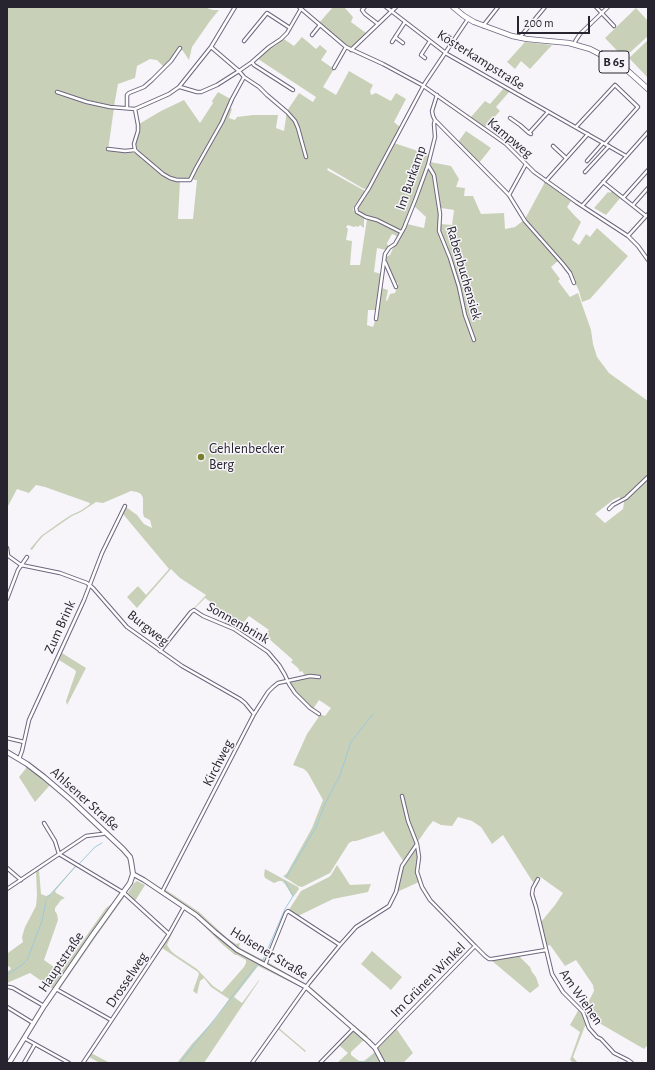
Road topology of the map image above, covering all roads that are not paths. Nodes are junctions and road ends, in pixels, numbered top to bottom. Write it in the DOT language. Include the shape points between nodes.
graph roads {
  1 [pos="235,7"];
  2 [pos="365,7"];
  3 [pos="386,7"];
  4 [pos="396,7"];
  5 [pos="453,7"];
  6 [pos="498,7"];
  7 [pos="544,7"];
  8 [pos="596,7"];
  9 [pos="608,7"];
  10 [pos="301,8"];
  11 [pos="392,11"];
  12 [pos="602,13"];
  13 [pos="468,19"];
  14 [pos="405,22"];
  15 [pos="378,24"];
  16 [pos="320,25"];
  17 [pos="483,26"];
  18 [pos="614,26"];
  19 [pos="290,28"];
  20 [pos="312,35"];
  21 [pos="395,37"];
  22 [pos="520,38"];
  23 [pos="244,41"];
  24 [pos="430,41"];
  25 [pos="392,42"];
  26 [pos="403,43"];
  27 [pos="574,44"];
  28 [pos="211,47"];
  29 [pos="346,47"];
  30 [pos="180,48"];
  31 [pos="351,50"];
  32 [pos="446,53"];
  33 [pos="425,58"];
  34 [pos="252,62"];
  35 [pos="334,68"];
  36 [pos="239,71"];
  37 [pos="244,77"];
  38 [pos="424,86"];
  39 [pos="179,87"];
  40 [pos="648,89"];
  41 [pos="293,90"];
  42 [pos="57,92"];
  43 [pos="437,95"];
  44 [pos="127,108"];
  45 [pos="135,109"];
  46 [pos="548,112"];
  47 [pos="510,118"];
  48 [pos="435,120"];
  49 [pos="576,127"];
  50 [pos="648,132"];
  51 [pos="588,134"];
  52 [pos="604,143"];
  53 [pos="552,146"];
  54 [pos="609,146"];
  55 [pos="108,149"];
  56 [pos="135,150"];
  57 [pos="626,156"];
  58 [pos="306,157"];
  59 [pos="566,158"];
  60 [pos="587,161"];
  61 [pos="526,164"];
  62 [pos="428,165"];
  63 [pos="648,170"];
  64 [pos="584,172"];
  65 [pos="546,181"];
  66 [pos="603,182"];
  67 [pos="648,188"];
  68 [pos="509,195"];
  69 [pos="623,198"];
  70 [pos="633,205"];
  71 [pos="582,206"];
  72 [pos="647,215"];
  73 [pos="401,232"];
  74 [pos="628,236"];
  75 [pos="648,260"];
  76 [pos="385,262"];
  77 [pos="574,283"];
  78 [pos="396,287"];
  79 [pos="376,319"];
  80 [pos="474,340"];
  81 [pos="648,476"];
  82 [pos="125,506"];
  83 [pos="609,509"];
  84 [pos="7,548"];
  85 [pos="7,556"];
  86 [pos="27,557"];
  87 [pos="21,565"];
  88 [pos="89,585"];
  89 [pos="7,599"];
  90 [pos="160,651"];
  91 [pos="319,677"];
  92 [pos="288,681"];
  93 [pos="254,714"];
  94 [pos="319,714"];
  95 [pos="7,738"];
  96 [pos="24,742"];
  97 [pos="7,752"];
  98 [pos="19,759"];
  99 [pos="402,796"];
  100 [pos="44,823"];
  101 [pos="105,832"];
  102 [pos="417,844"];
  103 [pos="59,854"];
  104 [pos="7,868"];
  105 [pos="133,874"];
  106 [pos="538,879"];
  107 [pos="21,880"];
  108 [pos="7,889"];
  109 [pos="162,892"];
  110 [pos="124,893"];
  111 [pos="184,906"];
  112 [pos="169,934"];
  113 [pos="340,945"];
  114 [pos="475,946"];
  115 [pos="546,950"];
  116 [pos="265,965"];
  117 [pos="7,987"];
  118 [pos="306,987"];
  119 [pos="56,989"];
  120 [pos="44,1006"];
  121 [pos="7,1007"];
  122 [pos="111,1020"];
  123 [pos="33,1023"];
  124 [pos="354,1028"];
  125 [pos="24,1038"];
  126 [pos="35,1044"];
  127 [pos="375,1048"];
  128 [pos="9,1063"];
  129 [pos="24,1063"];
  130 [pos="69,1063"];
  131 [pos="83,1063"];
  132 [pos="252,1063"];
  133 [pos="320,1063"];
  134 [pos="383,1063"];
  135 [pos="632,1063"];
  1 -- 28 [label="street"];
  2 -- 15 [label="street" via="362,10 365,14"];
  3 -- 11 [label="street, Kösterkampstraße"];
  4 -- 11 [label="street"];
  5 -- 13 [label="main road, B 65"];
  6 -- 17 [label="street"];
  7 -- 22 [label="street"];
  8 -- 12 [label="street"];
  9 -- 12 [label="street"];
  10 -- 16 [label="street, Kampweg"];
  10 -- 19 [label="street"];
  11 -- 14 [label="street, Kösterkampstraße"];
  11 -- 15 [label="street"];
  12 -- 18 [label="street"];
  12 -- 27 [label="street" via="580,34"];
  13 -- 17 [label="main road, B 65"];
  13 -- 32 [label="street"];
  14 -- 21 [label="street"];
  14 -- 24 [label="street, Kösterkampstraße"];
  15 -- 31 [label="street"];
  16 -- 20 [label="street"];
  16 -- 29 [label="street, Kampweg"];
  17 -- 22 [label="main road, B 65"];
  19 -- 23 [label="street" via="267,13"];
  19 -- 34 [label="street" via="281,39"];
  21 -- 25 [label="street"];
  21 -- 26 [label="street"];
  22 -- 27 [label="main road, B 65"];
  24 -- 32 [label="street, Kösterkampstraße"];
  24 -- 33 [label="street" via="421,55"];
  27 -- 40 [label="main road, B 65" via="609,58"];
  28 -- 36 [label="street"];
  28 -- 39 [label="street"];
  29 -- 31 [label="street, Kampweg"];
  29 -- 35 [label="street"];
  30 -- 44 [label="street" via="152,80 127,95"];
  31 -- 38 [label="street, Kampweg" via="384,64"];
  32 -- 38 [label="street"];
  32 -- 46 [label="street, Kösterkampstraße"];
  34 -- 36 [label="street"];
  34 -- 41 [label="street" via="254,66"];
  36 -- 37 [label="street"];
  36 -- 39 [label="street" via="201,92"];
  37 -- 56 [label="street" via="190,180 170,178"];
  37 -- 58 [label="street" via="288,112 295,121"];
  38 -- 43 [label="street, Kampweg"];
  38 -- 73 [label="street" via="369,188 356,206 356,211 366,217"];
  39 -- 45 [label="street" via="170,94"];
  42 -- 44 [label="street" via="87,102"];
  43 -- 48 [label="street, Im Burkamp" via="432,110"];
  43 -- 61 [label="street, Kampweg" via="506,144"];
  44 -- 45 [label="street"];
  45 -- 56 [label="street" via="138,131"];
  46 -- 47 [label="street" via="530,134"];
  46 -- 49 [label="street, Kösterkampstraße"];
  48 -- 62 [label="street, Im Burkamp" via="435,138"];
  48 -- 68 [label="street"];
  49 -- 51 [label="street, Kösterkampstraße"];
  49 -- 52 [label="street" via="615,85 638,107"];
  50 -- 57 [label="street"];
  51 -- 52 [label="street, Kösterkampstraße"];
  51 -- 59 [label="street"];
  52 -- 54 [label="street, Kösterkampstraße"];
  52 -- 60 [label="street"];
  53 -- 59 [label="street"];
  54 -- 57 [label="street, Kösterkampstraße"];
  54 -- 64 [label="street"];
  55 -- 56 [label="street"];
  57 -- 66 [label="street"];
  59 -- 65 [label="street"];
  61 -- 65 [label="street, Kampweg"];
  61 -- 68 [label="street"];
  62 -- 73 [label="street, Im Burkamp"];
  62 -- 80 [label="street, Rabenbuchensiek" via="434,175 440,214 439,231 450,258"];
  63 -- 69 [label="street"];
  65 -- 71 [label="street, Kampweg"];
  66 -- 69 [label="street"];
  66 -- 71 [label="street"];
  67 -- 70 [label="street"];
  68 -- 77 [label="street" via="525,221 570,273"];
  69 -- 70 [label="street"];
  70 -- 72 [label="street"];
  71 -- 74 [label="street, Kampweg"];
  72 -- 74 [label="street"];
  73 -- 76 [label="street, Im Burkamp" via="395,244 387,250"];
  74 -- 75 [label="street, Kampweg"];
  76 -- 78 [label="street"];
  76 -- 79 [label="street, Im Burkamp"];
  81 -- 83 [label="street" via="626,498"];
  82 -- 88 [label="street, Zum Brink"];
  84 -- 85 [label="street, Burgweg"];
  85 -- 87 [label="street, Burgweg"];
  86 -- 87 [label="street"];
  87 -- 88 [label="street, Burgweg" via="60,573"];
  87 -- 89 [label="street"];
  88 -- 90 [label="street, Burgweg" via="128,627"];
  88 -- 96 [label="street, Zum Brink" via="29,720"];
  90 -- 92 [label="street, Sonnenbrink" via="194,610 234,629 268,652"];
  90 -- 93 [label="street, Burgweg" via="240,698"];
  91 -- 92 [label="street, Kirchweg" via="310,676"];
  92 -- 93 [label="street, Kirchweg" via="273,687"];
  92 -- 94 [label="street, Sonnenbrink" via="295,693"];
  93 -- 109 [label="street, Kirchweg"];
  95 -- 96 [label="street"];
  96 -- 98 [label="street, Zum Brink"];
  97 -- 98 [label="main road, Ahlsener Straße"];
  98 -- 101 [label="main road, Ahlsener Straße" via="44,777"];
  99 -- 102 [label="street"];
  100 -- 103 [label="street" via="55,841"];
  101 -- 103 [label="street" via="86,836"];
  101 -- 105 [label="main road, Ahlsener Straße" via="130,857"];
  102 -- 113 [label="street" via="402,866 396,892 389,906 356,927"];
  102 -- 114 [label="street" via="417,872 430,900"];
  103 -- 107 [label="street"];
  103 -- 110 [label="street"];
  104 -- 107 [label="street"];
  105 -- 109 [label="street, Holsener Straße"];
  105 -- 110 [label="main road, Hauptstraße"];
  106 -- 115 [label="street, Am Wiehen" via="532,894"];
  107 -- 108 [label="street"];
  109 -- 111 [label="street, Holsener Straße"];
  110 -- 112 [label="street"];
  110 -- 119 [label="main road, Hauptstraße"];
  111 -- 112 [label="street, Drosselweg"];
  111 -- 116 [label="street, Holsener Straße" via="237,950"];
  112 -- 122 [label="street, Drosselweg"];
  113 -- 116 [label="street" via="288,911"];
  113 -- 118 [label="street"];
  114 -- 115 [label="street, Im Grünen Winkel" via="489,959"];
  114 -- 127 [label="street, Im Grünen Winkel"];
  115 -- 135 [label="street, Am Wiehen" via="554,978 563,992 583,1012 590,1028 614,1053"];
  116 -- 118 [label="street, Holsener Straße"];
  117 -- 120 [label="street"];
  118 -- 124 [label="street, Holsener Straße"];
  118 -- 132 [label="street"];
  119 -- 120 [label="main road, Hauptstraße"];
  119 -- 122 [label="street"];
  120 -- 123 [label="main road, Hauptstraße"];
  121 -- 123 [label="street"];
  122 -- 131 [label="street, Drosselweg"];
  123 -- 125 [label="main road, Hauptstraße"];
  124 -- 127 [label="street, Holsener Straße"];
  124 -- 133 [label="street"];
  125 -- 126 [label="street"];
  125 -- 128 [label="main road, Hauptstraße"];
  126 -- 129 [label="street"];
  126 -- 130 [label="street"];
  127 -- 134 [label="street, Holsener Straße"];
}
